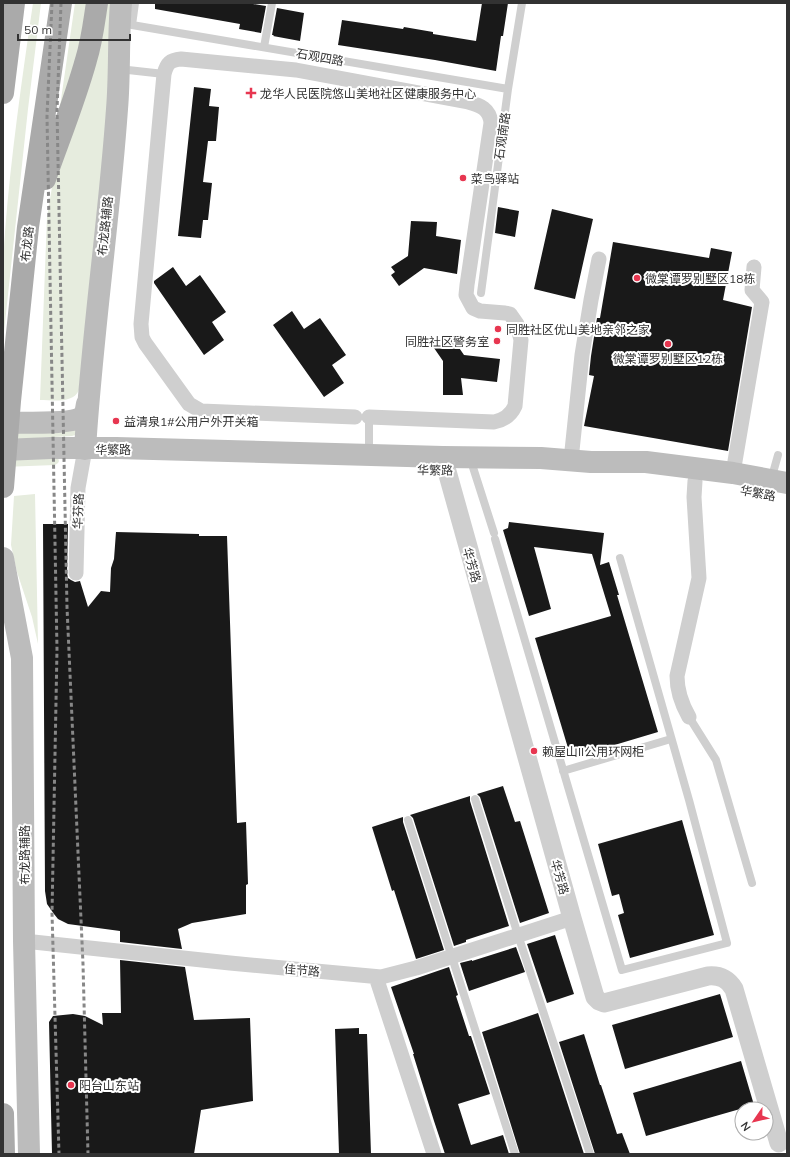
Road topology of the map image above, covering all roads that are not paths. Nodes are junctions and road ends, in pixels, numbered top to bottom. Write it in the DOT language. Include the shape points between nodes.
graph roads {
  1 [pos="14,3"];
  2 [pos="61,3"];
  3 [pos="97,3"];
  4 [pos="121,3"];
  5 [pos="135,3"];
  6 [pos="272,3"];
  7 [pos="522,3"];
  8 [pos="264,47"];
  9 [pos="118,69"];
  10 [pos="164,74"];
  11 [pos="508,89"];
  12 [pos="3,92"];
  13 [pos="28,227"];
  14 [pos="599,259"];
  15 [pos="754,267"];
  16 [pos="481,293"];
  17 [pos="88,404"];
  18 [pos="362,417"];
  19 [pos="3,422"];
  20 [pos="85,449"];
  21 [pos="3,450"];
  22 [pos="368,455"];
  23 [pos="778,455"];
  24 [pos="571,460"];
  25 [pos="444,464"];
  26 [pos="472,464"];
  27 [pos="733,473"];
  28 [pos="695,481"];
  29 [pos="779,482"];
  30 [pos="3,487"];
  31 [pos="787,498"];
  32 [pos="3,558"];
  33 [pos="620,558"];
  34 [pos="76,573"];
  35 [pos="688,717"];
  36 [pos="671,739"];
  37 [pos="563,771"];
  38 [pos="475,799"];
  39 [pos="408,820"];
  40 [pos="752,883"];
  41 [pos="572,918"];
  42 [pos="518,935"];
  43 [pos="24,941"];
  44 [pos="451,957"];
  45 [pos="376,976"];
  46 [pos="3,1114"];
  47 [pos="780,1143"];
  48 [pos="4,1154"];
  49 [pos="29,1154"];
  50 [pos="434,1154"];
  51 [pos="515,1154"];
  52 [pos="590,1154"];
  1 -- 12 [label="main road"];
  2 -- 13 [label="main road, 布龙路"];
  3 -- 13 [label="main road" via="87,59"];
  4 -- 9 [label="main road, 布龙路辅路"];
  5 -- 8 [label="lane, 石观四路" via="132,25"];
  6 -- 8 [label="lane"];
  7 -- 11 [label="lane, 石观南路"];
  8 -- 11 [label="lane, 石观四路"];
  9 -- 10 [label="lane"];
  9 -- 17 [label="main road, 布龙路辅路" via="118,108"];
  10 -- 18 [label="street" via="141,324 145,343 189,404 201,411"];
  10 -- 18 [label="street" via="170,61 182,59 284,68 468,102 487,111 491,123 466,295 473,308 510,314 517,324 521,340 513,411 504,419 494,422"];
  11 -- 16 [label="lane, 石观南路"];
  13 -- 30 [label="main road, 布龙路"];
  14 -- 24 [label="street" via="582,355"];
  15 -- 27 [label="street" via="752,290 762,302"];
  17 -- 19 [label="main road" via="82,417 69,421"];
  17 -- 20 [label="main road, 布龙路辅路"];
  18 -- 22 [label="lane"];
  20 -- 21 [label="main road, 华繁路"];
  20 -- 22 [label="main road, 华繁路"];
  20 -- 25 [label="main road, 华繁路" via="114,462"];
  20 -- 34 [label="street, 华芬路" via="78,488"];
  22 -- 25 [label="main road, 华繁路"];
  23 -- 29 [label="lane"];
  24 -- 26 [label="main road, 华繁路" via="541,458"];
  24 -- 27 [label="main road, 华繁路" via="646,462"];
  25 -- 26 [label="main road, 华繁路"];
  25 -- 41 [label="street, 华芳路"];
  26 -- 28 [label="main road, 华繁路"];
  26 -- 37 [label="lane"];
  27 -- 29 [label="main road, 华繁路"];
  28 -- 31 [label="main road, 华繁路"];
  28 -- 35 [label="street" via="699,578 677,676 678,691"];
  32 -- 43 [label="main road, 布龙路辅路" via="22,658"];
  33 -- 36 [label="lane"];
  35 -- 40 [label="lane" via="716,760"];
  36 -- 37 [label="lane"];
  36 -- 37 [label="lane" via="727,943 622,970"];
  38 -- 42 [label="lane"];
  39 -- 44 [label="lane"];
  41 -- 42 [label="street, 佳节路"];
  41 -- 47 [label="street, 华芳路" via="593,992 599,1001 604,1003 715,975 731,984"];
  42 -- 44 [label="street, 佳节路"];
  42 -- 52 [label="lane"];
  43 -- 45 [label="street, 佳节路"];
  43 -- 49 [label="main road, 布龙路辅路"];
  44 -- 45 [label="street, 佳节路" via="390,975"];
  44 -- 51 [label="lane"];
  45 -- 50 [label="street"];
  46 -- 48 [label="main road"];
}
